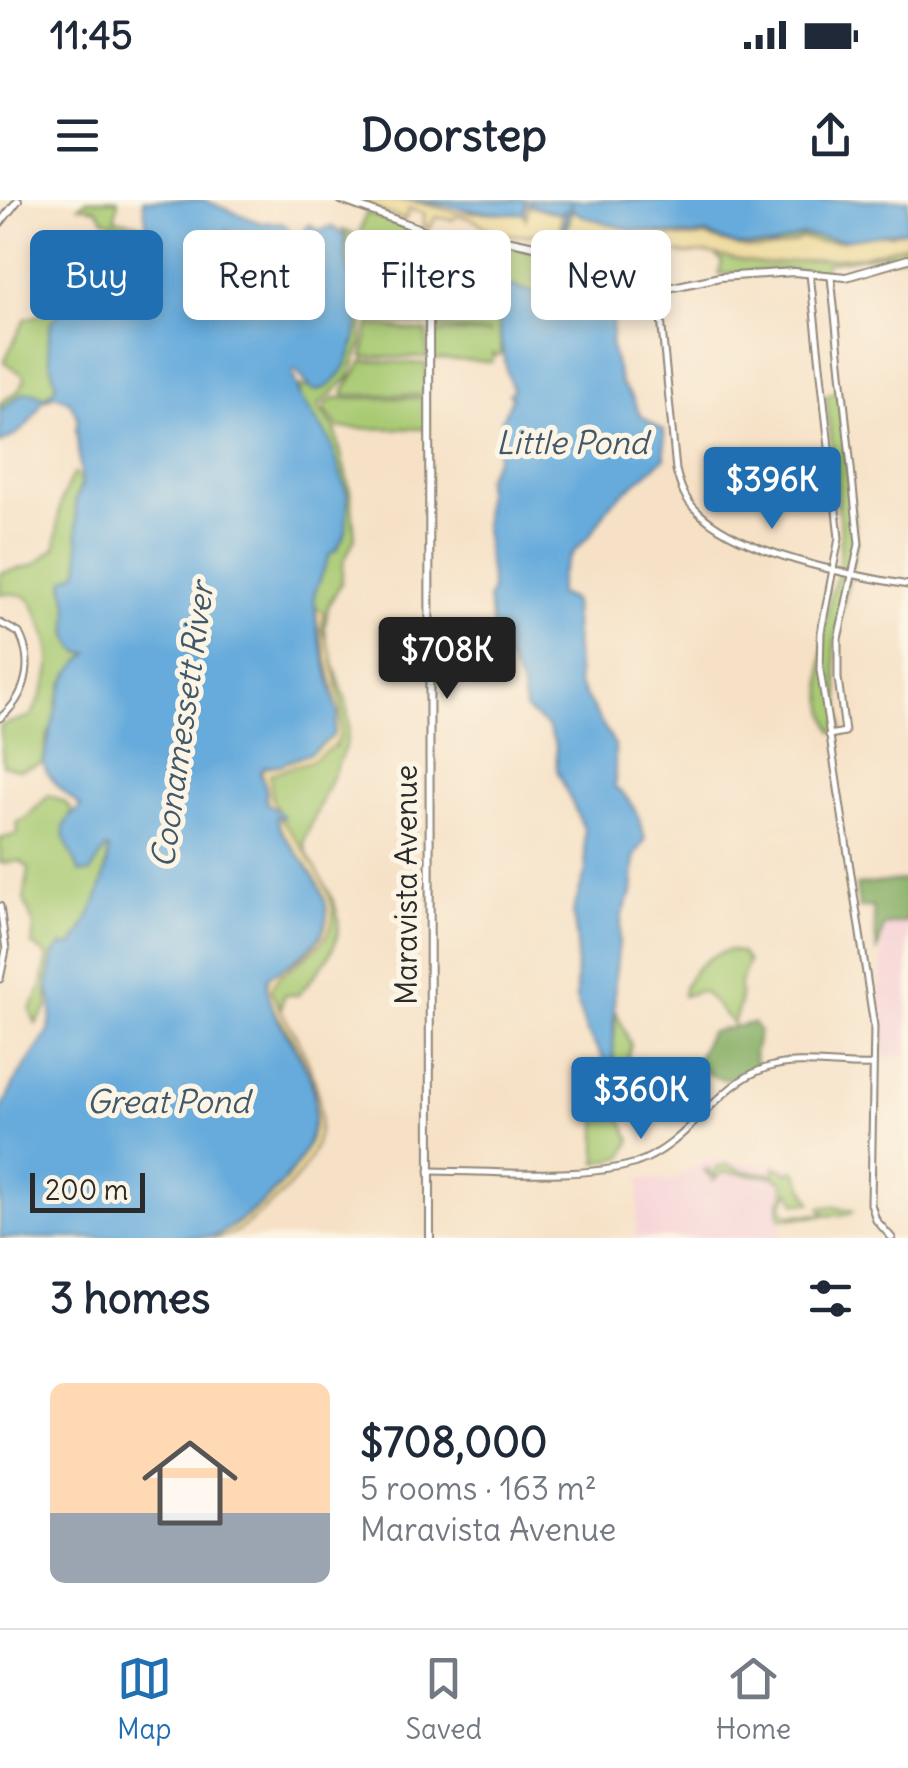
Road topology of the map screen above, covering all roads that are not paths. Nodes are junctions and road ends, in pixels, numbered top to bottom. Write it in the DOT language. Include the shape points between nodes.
graph roads {
  1 [pos="18,200"];
  2 [pos="341,200"];
  3 [pos="0,223"];
  4 [pos="424,230"];
  5 [pos="908,259"];
  6 [pos="810,274"];
  7 [pos="831,277"];
  8 [pos="671,288"];
  9 [pos="429,320"];
  10 [pos="661,320"];
  11 [pos="834,570"];
  12 [pos="854,574"];
  13 [pos="908,585"];
  14 [pos="0,623"];
  15 [pos="0,718"];
  16 [pos="829,736"];
  17 [pos="0,906"];
  18 [pos="0,979"];
  19 [pos="874,1065"];
  20 [pos="429,1171"];
  21 [pos="430,1238"];
  22 [pos="892,1238"];
  1 -- 3 [label="main road"];
  2 -- 4 [label="main road"];
  5 -- 7 [label="main road"];
  6 -- 7 [label="main road"];
  6 -- 8 [label="main road" via="717,277"];
  6 -- 11 [label="street" via="839,531"];
  7 -- 12 [label="street" via="858,532"];
  9 -- 20 [label="main road, Maravista Avenue"];
  10 -- 11 [label="street" via="680,487 696,511 750,542"];
  11 -- 12 [label="street"];
  11 -- 16 [label="street" via="819,649"];
  12 -- 13 [label="street"];
  12 -- 16 [label="street" via="837,644 846,732"];
  14 -- 15 [label="street" via="12,627 25,647 26,677 16,703"];
  16 -- 19 [label="street" via="871,1006"];
  17 -- 18 [label="street" via="6,950"];
  19 -- 20 [label="street" via="760,1070 666,1148 615,1168"];
  19 -- 22 [label="street" via="870,1194 876,1220"];
  20 -- 21 [label="main road, Maravista Avenue"];
}
